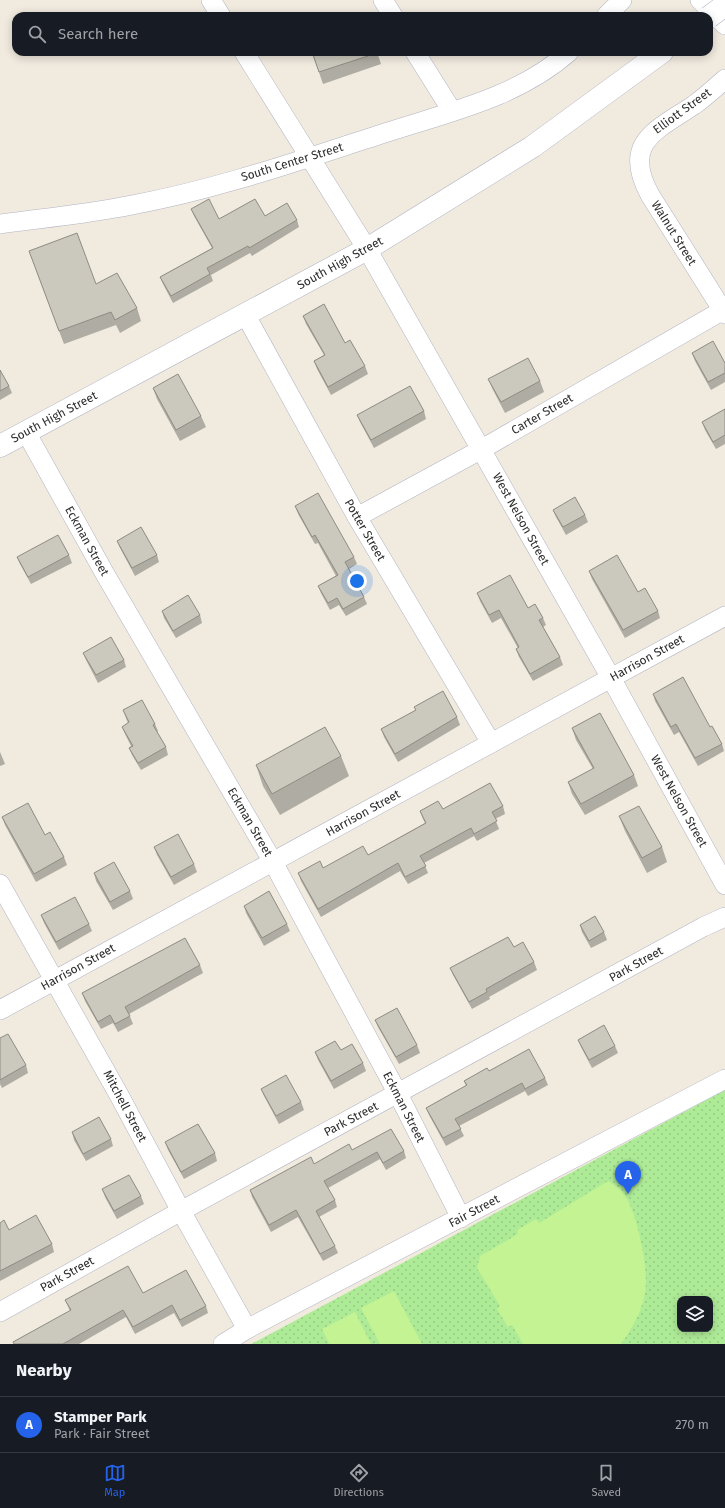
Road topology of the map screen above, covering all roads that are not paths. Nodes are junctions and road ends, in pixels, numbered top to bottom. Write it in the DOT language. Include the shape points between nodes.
graph roads {
  1 [pos="211,0"];
  2 [pos="383,0"];
  3 [pos="622,0"];
  4 [pos="700,0"];
  5 [pos="725,5"];
  6 [pos="218,12"];
  7 [pos="390,12"];
  8 [pos="610,12"];
  9 [pos="712,12"];
  10 [pos="713,13"];
  11 [pos="713,14"];
  12 [pos="725,25"];
  13 [pos="247,56"];
  14 [pos="417,56"];
  15 [pos="564,56"];
  16 [pos="657,56"];
  17 [pos="725,79"];
  18 [pos="452,112"];
  19 [pos="643,147"];
  20 [pos="310,157"];
  21 [pos="0,224"];
  22 [pos="367,249"];
  23 [pos="724,311"];
  24 [pos="245,314"];
  25 [pos="26,432"];
  26 [pos="0,446"];
  27 [pos="482,449"];
  28 [pos="357,517"];
  29 [pos="725,616"];
  30 [pos="611,678"];
  31 [pos="491,743"];
  32 [pos="273,862"];
  33 [pos="0,884"];
  34 [pos="725,885"];
  35 [pos="725,917"];
  36 [pos="55,979"];
  37 [pos="0,1010"];
  38 [pos="725,1079"];
  39 [pos="398,1094"];
  40 [pos="180,1211"];
  41 [pos="461,1218"];
  42 [pos="0,1312"];
  43 [pos="247,1329"];
  44 [pos="223,1344"];
  1 -- 6 [label="street"];
  2 -- 7 [label="street"];
  3 -- 8 [label="street"];
  4 -- 9 [label="street"];
  5 -- 11 [label="main road, bridge"];
  10 -- 12 [label="street"];
  13 -- 20 [label="street, West Nelson Street"];
  14 -- 18 [label="street"];
  15 -- 18 [label="street, South Center Street" via="516,88"];
  16 -- 22 [label="main road, South High Street" via="532,147"];
  17 -- 19 [label="street, Elliott Street" via="696,104 654,131"];
  18 -- 20 [label="street, South Center Street"];
  19 -- 23 [label="street, Walnut Street" via="640,169 647,188"];
  20 -- 21 [label="street, South Center Street" via="190,192 131,206"];
  20 -- 22 [label="street, West Nelson Street"];
  22 -- 24 [label="main road, South High Street"];
  22 -- 27 [label="street, West Nelson Street"];
  23 -- 27 [label="street, Carter Street"];
  24 -- 25 [label="main road, South High Street"];
  24 -- 28 [label="street, Potter Street"];
  25 -- 26 [label="main road, South High Street"];
  25 -- 32 [label="street, Eckman Street" via="105,574"];
  27 -- 28 [label="street, Carter Street"];
  27 -- 30 [label="street, West Nelson Street"];
  28 -- 31 [label="street, Potter Street"];
  29 -- 30 [label="street, Harrison Street"];
  30 -- 31 [label="street, Harrison Street"];
  30 -- 34 [label="street, West Nelson Street"];
  31 -- 32 [label="street, Harrison Street"];
  32 -- 36 [label="street, Harrison Street"];
  32 -- 39 [label="street, Eckman Street"];
  33 -- 36 [label="street, Mitchell Street"];
  35 -- 39 [label="street, Park Street"];
  36 -- 37 [label="street, Harrison Street"];
  36 -- 40 [label="street, Mitchell Street" via="120,1095"];
  38 -- 41 [label="street, Fair Street"];
  39 -- 40 [label="street, Park Street"];
  39 -- 41 [label="street, Eckman Street"];
  40 -- 42 [label="street, Park Street"];
  40 -- 43 [label="street, Mitchell Street"];
  41 -- 43 [label="street, Fair Street"];
  43 -- 44 [label="street, Fair Street"];
}
